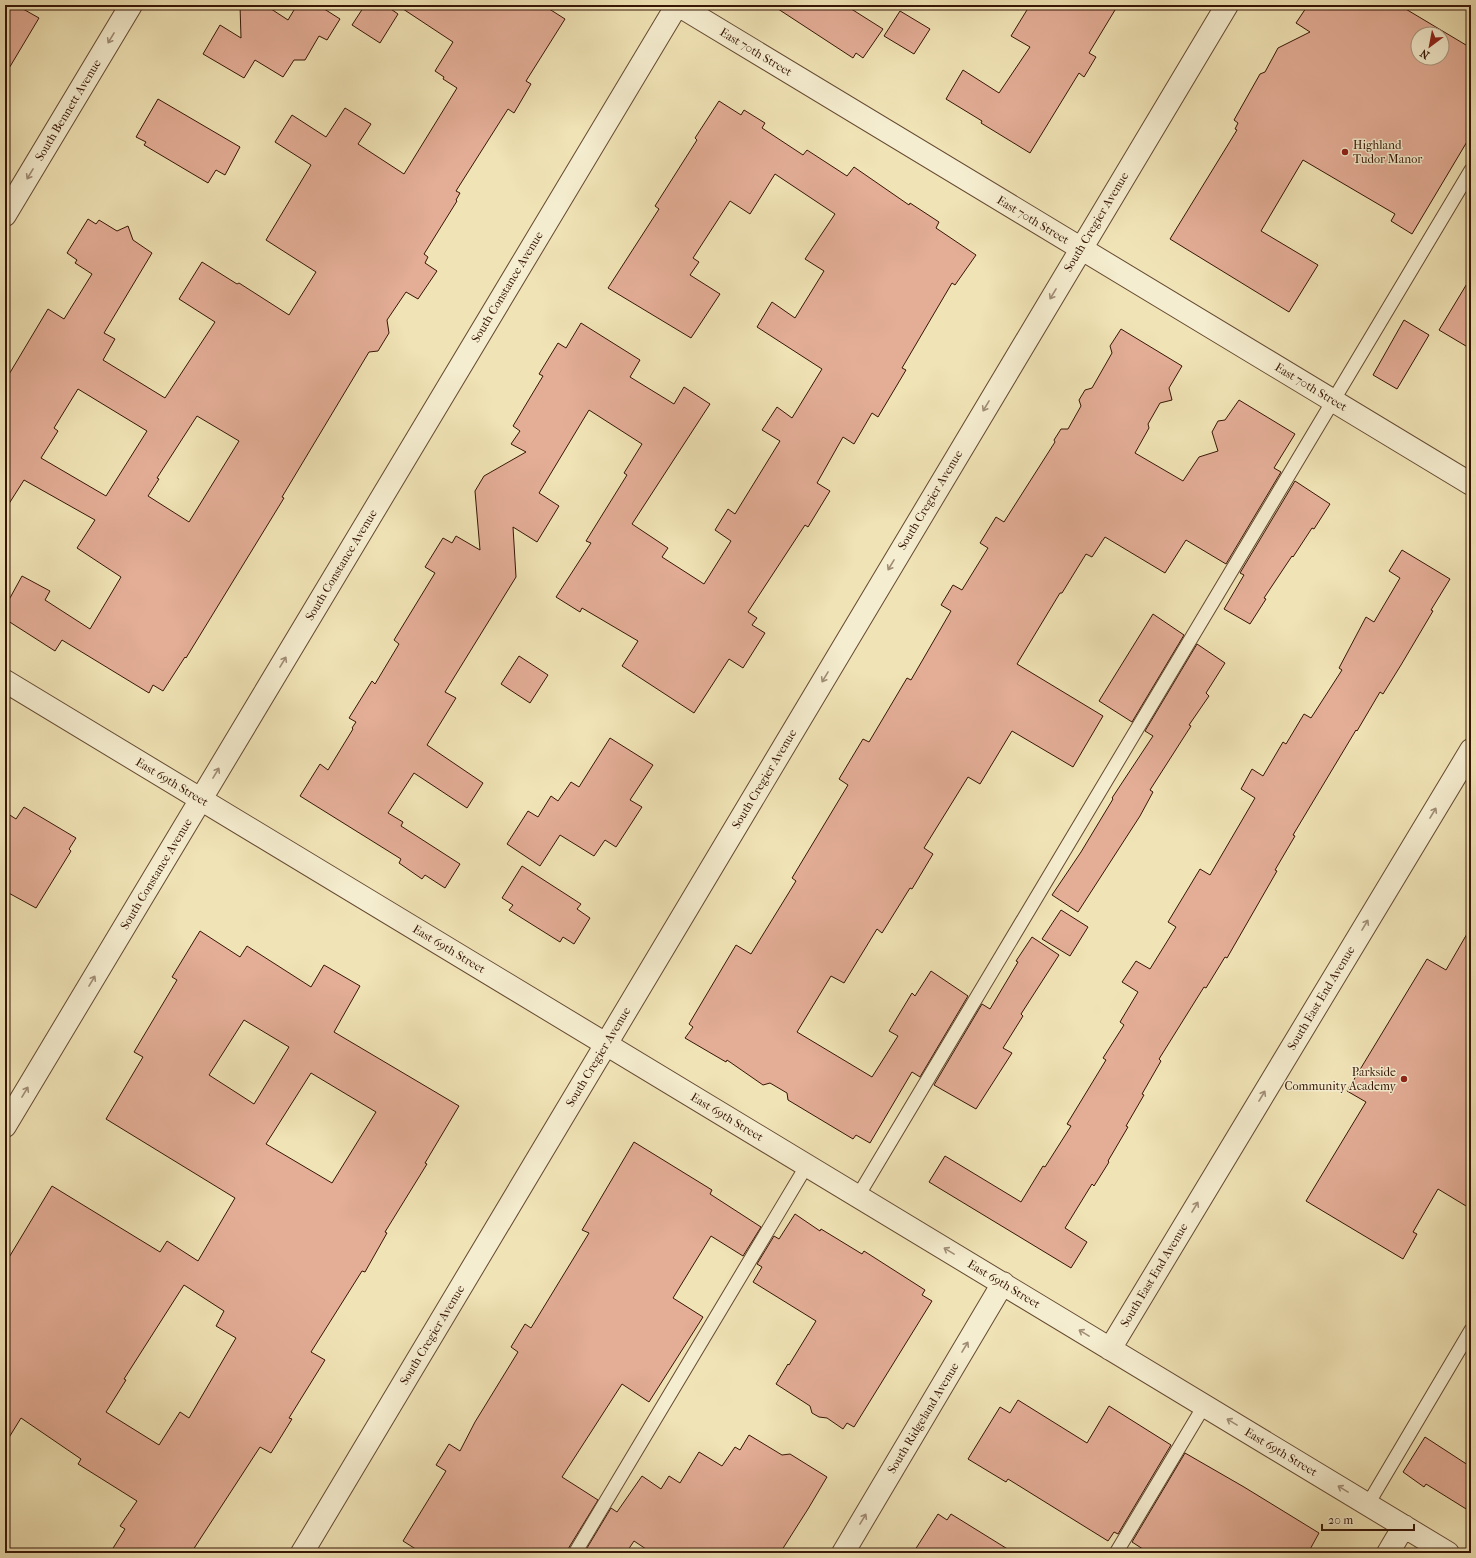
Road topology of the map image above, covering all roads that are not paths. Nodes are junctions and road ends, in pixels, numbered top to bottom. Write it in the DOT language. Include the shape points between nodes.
graph roads {
  1 [pos="131,5"];
  2 [pos="677,5"];
  3 [pos="1227,5"];
  4 [pos="1471,170"];
  5 [pos="5,215"];
  6 [pos="1081,249"];
  7 [pos="1333,401"];
  8 [pos="1471,484"];
  9 [pos="5,681"];
  10 [pos="1471,750"];
  11 [pos="201,799"];
  12 [pos="606,1044"];
  13 [pos="5,1126"];
  14 [pos="807,1165"];
  15 [pos="858,1196"];
  16 [pos="1002,1283"];
  17 [pos="1471,1330"];
  18 [pos="1110,1349"];
  19 [pos="1204,1406"];
  20 [pos="1368,1504"];
  21 [pos="1404,1526"];
  22 [pos="302,1553"];
  23 [pos="575,1553"];
  24 [pos="843,1553"];
  25 [pos="1116,1553"];
  26 [pos="1388,1553"];
  27 [pos="1448,1553"];
  1 -- 5 [label="street, South Bennett Avenue, one-way"];
  2 -- 6 [label="street, East 70th Street"];
  11 -- 2 [label="street, South Constance Avenue, one-way"];
  3 -- 6 [label="street, South Cregier Avenue"];
  4 -- 7 [label="lane"];
  6 -- 7 [label="street, East 70th Street"];
  6 -- 12 [label="street, South Cregier Avenue, one-way"];
  7 -- 8 [label="street, East 70th Street"];
  7 -- 15 [label="lane"];
  9 -- 11 [label="street, East 69th Street"];
  18 -- 10 [label="street, South East End Avenue, one-way"];
  11 -- 12 [label="street, East 69th Street"];
  13 -- 11 [label="street, South Constance Avenue, one-way"];
  12 -- 14 [label="street, East 69th Street"];
  12 -- 22 [label="street, South Cregier Avenue"];
  14 -- 15 [label="street, East 69th Street"];
  14 -- 23 [label="lane"];
  16 -- 15 [label="street, East 69th Street, one-way"];
  18 -- 16 [label="street, East 69th Street, one-way"];
  24 -- 16 [label="street, South Ridgeland Avenue, one-way"];
  17 -- 20 [label="lane"];
  18 -- 19 [label="street, East 69th Street"];
  20 -- 19 [label="street, East 69th Street, one-way"];
  19 -- 25 [label="lane"];
  20 -- 21 [label="street, East 69th Street"];
  21 -- 26 [label="street"];
  21 -- 27 [label="street, East 69th Street"];
}
